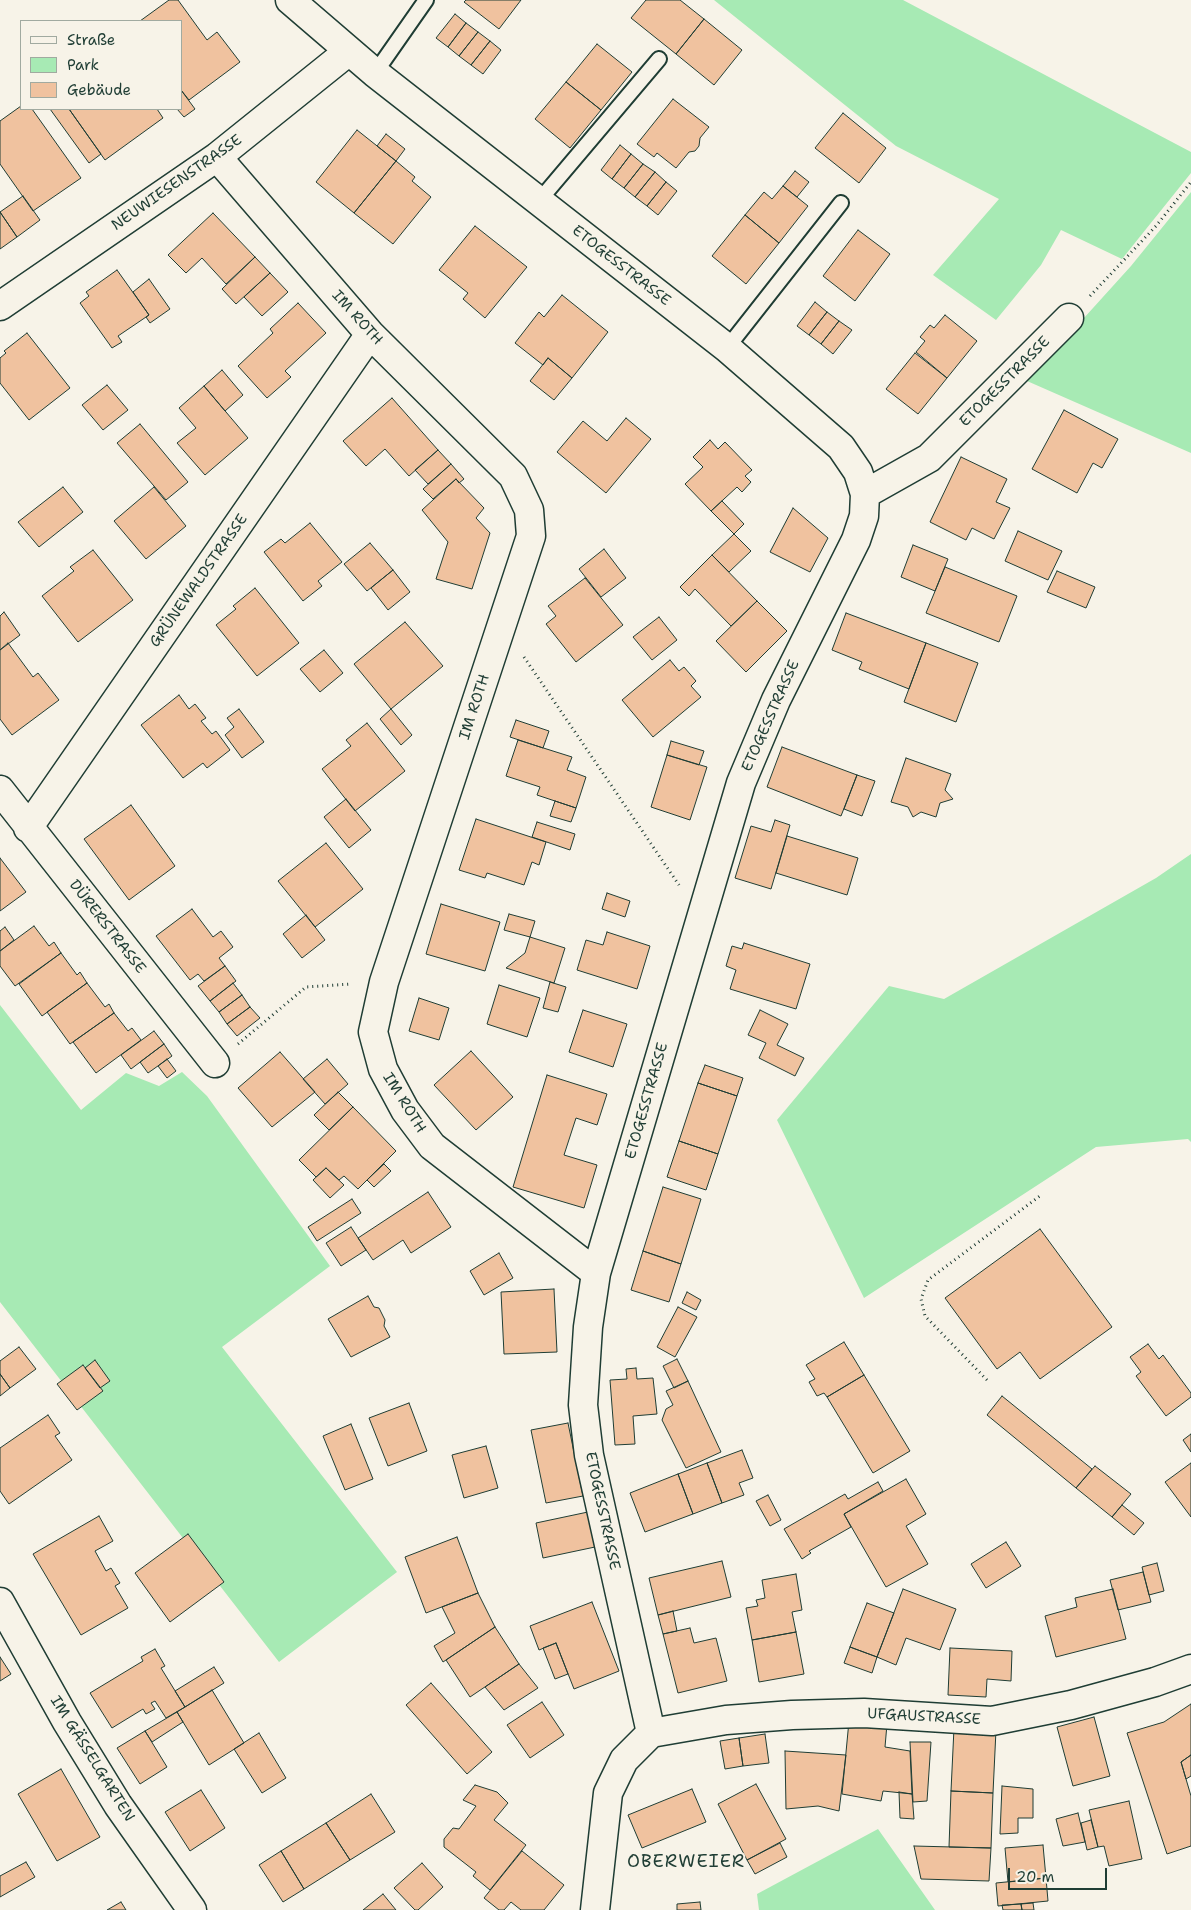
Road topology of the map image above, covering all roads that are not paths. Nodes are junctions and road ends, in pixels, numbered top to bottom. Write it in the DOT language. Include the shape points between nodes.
graph roads {
  1 [pos="290,0"];
  2 [pos="426,0"];
  3 [pos="349,51"];
  4 [pos="659,59"];
  5 [pos="375,73"];
  6 [pos="217,157"];
  7 [pos="538,202"];
  8 [pos="841,203"];
  9 [pos="0,306"];
  10 [pos="1069,318"];
  11 [pos="370,334"];
  12 [pos="727,348"];
  13 [pos="865,494"];
  14 [pos="0,790"];
  15 [pos="28,828"];
  16 [pos="215,1063"];
  17 [pos="596,1273"];
  18 [pos="0,1602"];
  19 [pos="1191,1669"];
  20 [pos="651,1733"];
  21 [pos="192,1910"];
  22 [pos="596,1910"];
  1 -- 3 [label="street, ETOGESSTRASSE"];
  2 -- 5 [label="lane"];
  3 -- 5 [label="street, ETOGESSTRASSE"];
  3 -- 6 [label="street, NEUWIESENSTRASSE"];
  4 -- 7 [label="lane"];
  5 -- 7 [label="street, ETOGESSTRASSE"];
  6 -- 9 [label="street, NEUWIESENSTRASSE"];
  6 -- 11 [label="street, IM ROTH"];
  7 -- 12 [label="street, ETOGESSTRASSE"];
  8 -- 12 [label="lane"];
  10 -- 13 [label="street, ETOGESSTRASSE" via="929,458"];
  11 -- 15 [label="street, GRÜNEWALDSTRASSE"];
  11 -- 17 [label="street, IM ROTH" via="512,476 529,510 531,536 384,982 372,1032 383,1070 405,1110 432,1146"];
  12 -- 13 [label="street, ETOGESSTRASSE" via="841,447 858,472"];
  13 -- 17 [label="street, ETOGESSTRASSE" via="864,516 856,540 780,692 742,783"];
  14 -- 15 [label="street, DÜRERSTRASSE"];
  15 -- 16 [label="street, DÜRERSTRASSE"];
  17 -- 20 [label="street, ETOGESSTRASSE" via="588,1327 583,1405 589,1455"];
  18 -- 21 [label="street, IM GÄSSELGARTEN" via="118,1805"];
  19 -- 20 [label="street, UFGAUSTRASSE" via="1072,1705 992,1721 864,1713 792,1715 726,1720"];
  20 -- 22 [label="street" via="624,1760 608,1793"];
}
